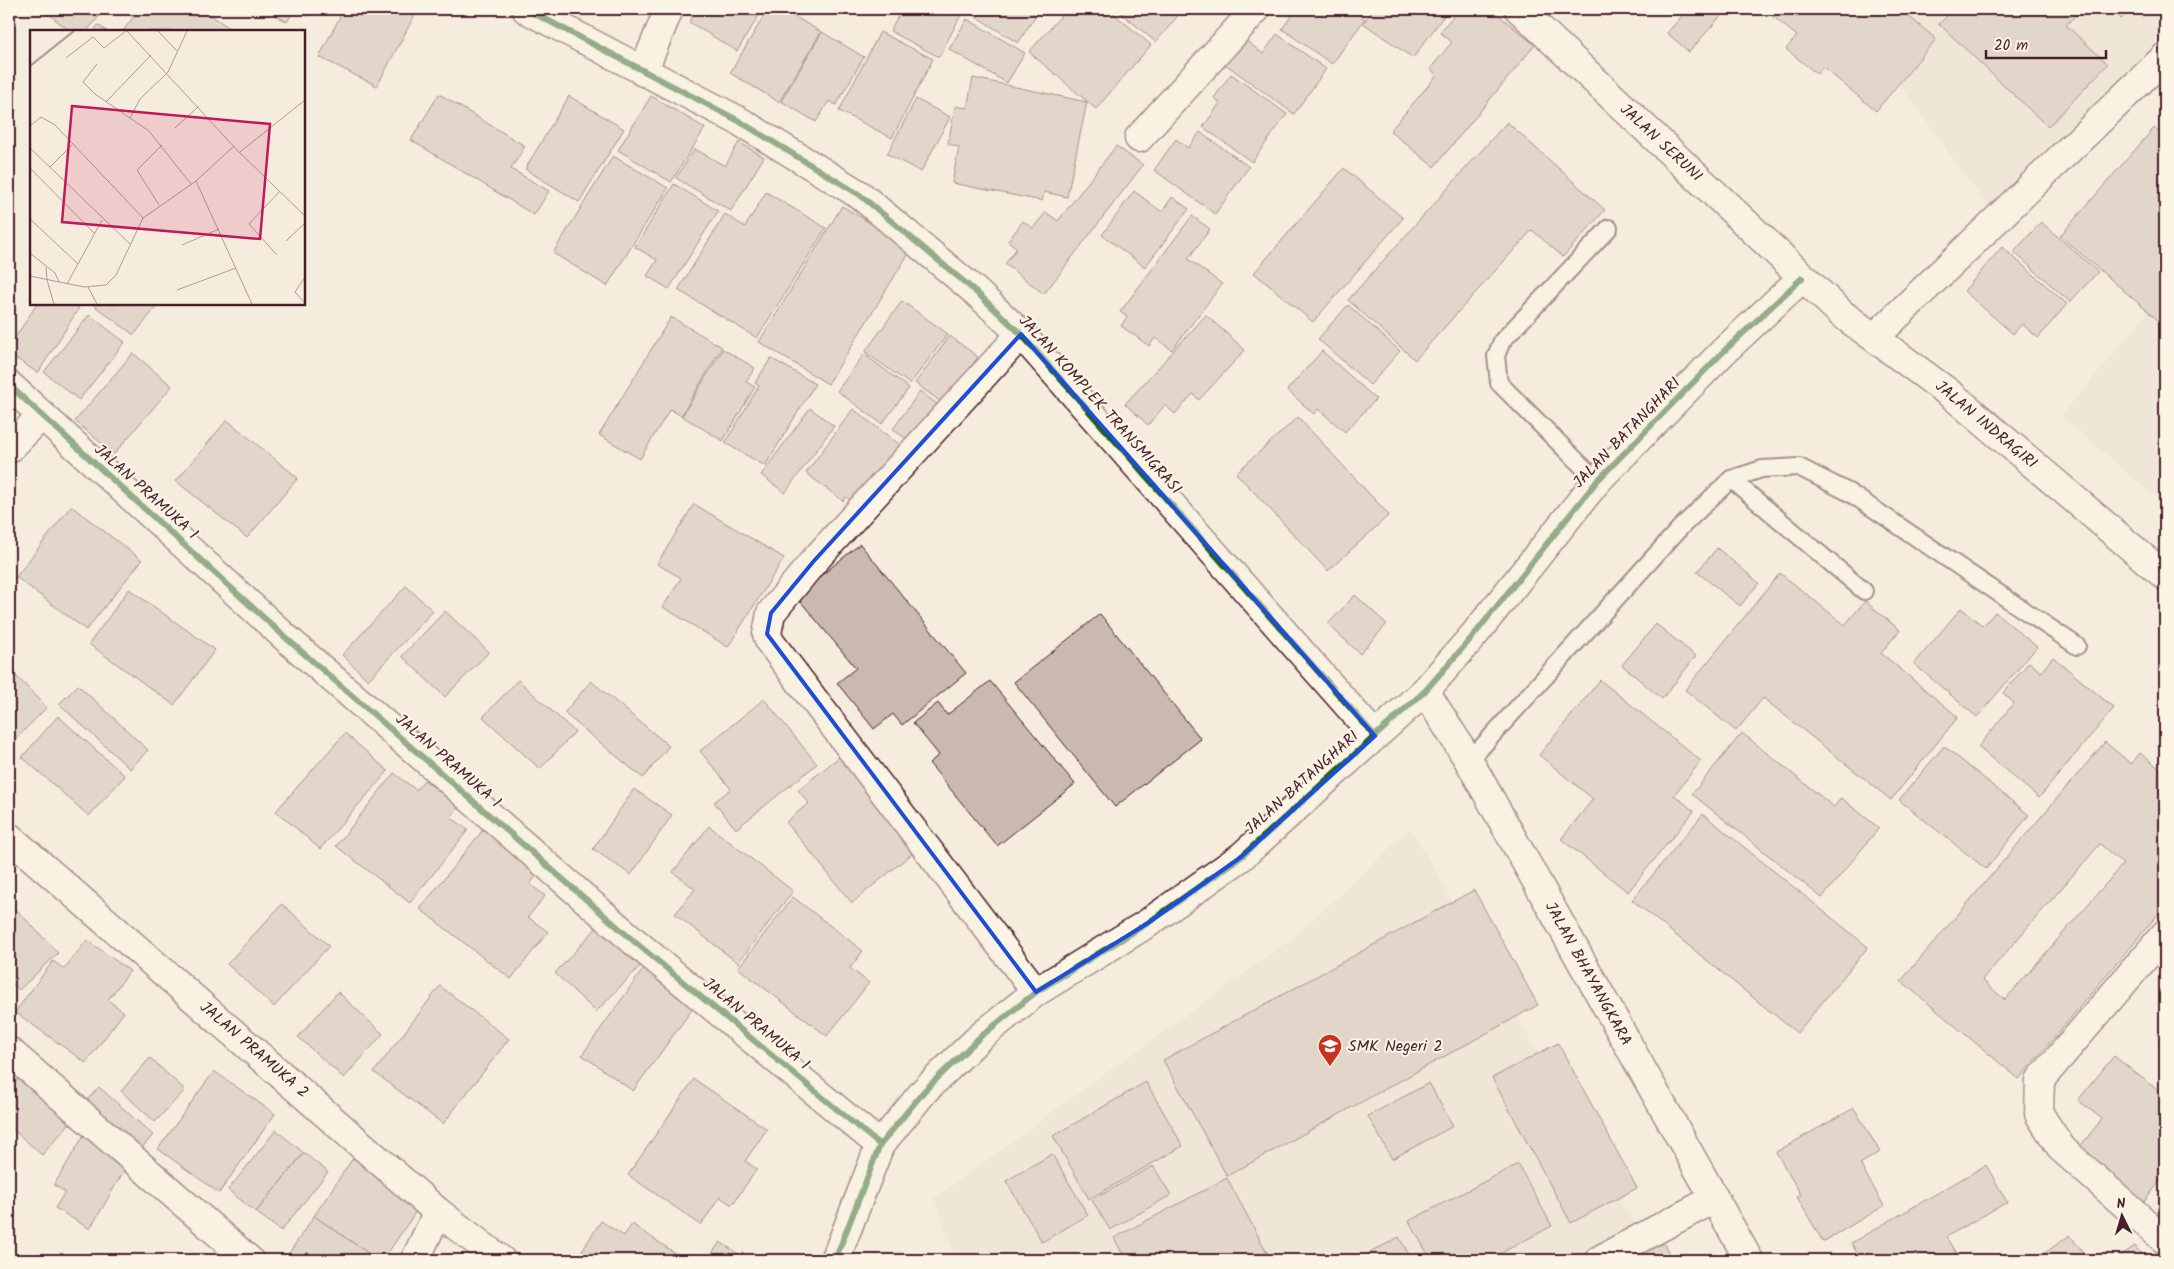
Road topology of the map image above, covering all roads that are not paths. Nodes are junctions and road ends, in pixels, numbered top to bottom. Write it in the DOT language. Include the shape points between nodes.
graph roads {
  1 [pos="526,9"];
  2 [pos="669,9"];
  3 [pos="1256,9"];
  4 [pos="1519,9"];
  5 [pos="2165,57"];
  6 [pos="643,72"];
  7 [pos="1139,138"];
  8 [pos="1609,228"];
  9 [pos="1802,278"];
  10 [pos="1021,334"];
  11 [pos="1875,337"];
  12 [pos="9,385"];
  13 [pos="41,416"];
  14 [pos="9,450"];
  15 [pos="1732,479"];
  16 [pos="1597,481"];
  17 [pos="2165,576"];
  18 [pos="1864,591"];
  19 [pos="2078,646"];
  20 [pos="1425,691"];
  21 [pos="1375,736"];
  22 [pos="1469,761"];
  23 [pos="9,837"];
  24 [pos="2165,934"];
  25 [pos="1036,992"];
  26 [pos="9,1051"];
  27 [pos="880,1145"];
  28 [pos="1714,1199"];
  29 [pos="438,1212"];
  30 [pos="2165,1240"];
  31 [pos="249,1260"];
  32 [pos="415,1260"];
  33 [pos="501,1260"];
  34 [pos="835,1260"];
  35 [pos="1599,1260"];
  36 [pos="1749,1260"];
  1 -- 6 [label="street, JALAN KOMPLEK TRANSMIGRASI"];
  2 -- 6 [label="street"];
  3 -- 7 [label="street"];
  4 -- 9 [label="street, JALAN SERUNI"];
  5 -- 11 [label="street"];
  6 -- 10 [label="street, JALAN KOMPLEK TRANSMIGRASI" via="739,121 860,195"];
  8 -- 16 [label="lane" via="1502,341 1496,356 1499,383"];
  9 -- 11 [label="street, JALAN INDRAGIRI" via="1842,314"];
  9 -- 16 [label="street, JALAN BATANGHARI" via="1723,352"];
  10 -- 21 [label="street, JALAN KOMPLEK TRANSMIGRASI"];
  10 -- 25 [label="street" via="813,562 771,613 767,634"];
  11 -- 17 [label="street, JALAN INDRAGIRI" via="1953,396"];
  12 -- 13 [label="street, JALAN PRAMUKA 1"];
  13 -- 14 [label="street"];
  13 -- 27 [label="street, JALAN PRAMUKA 1" via="286,638 628,936"];
  15 -- 18 [label="lane"];
  15 -- 19 [label="lane" via="1762,469 1799,467 1850,493"];
  15 -- 22 [label="lane" via="1680,528"];
  16 -- 20 [label="street, JALAN BATANGHARI"];
  20 -- 21 [label="street, JALAN BATANGHARI"];
  20 -- 22 [label="street, JALAN BHAYANGKARA"];
  21 -- 25 [label="street, JALAN BATANGHARI" via="1241,857 1148,923"];
  22 -- 28 [label="street, JALAN BHAYANGKARA"];
  23 -- 29 [label="street, JALAN PRAMUKA 2"];
  24 -- 30 [label="street" via="2040,1080 2039,1114 2062,1149"];
  25 -- 27 [label="street, JALAN BATANGHARI" via="924,1090"];
  26 -- 31 [label="street"];
  27 -- 34 [label="street, JALAN BATANGHARI"];
  28 -- 35 [label="street"];
  28 -- 36 [label="street, JALAN BHAYANGKARA"];
  29 -- 32 [label="street"];
  29 -- 33 [label="street, JALAN PRAMUKA 2"];
}
